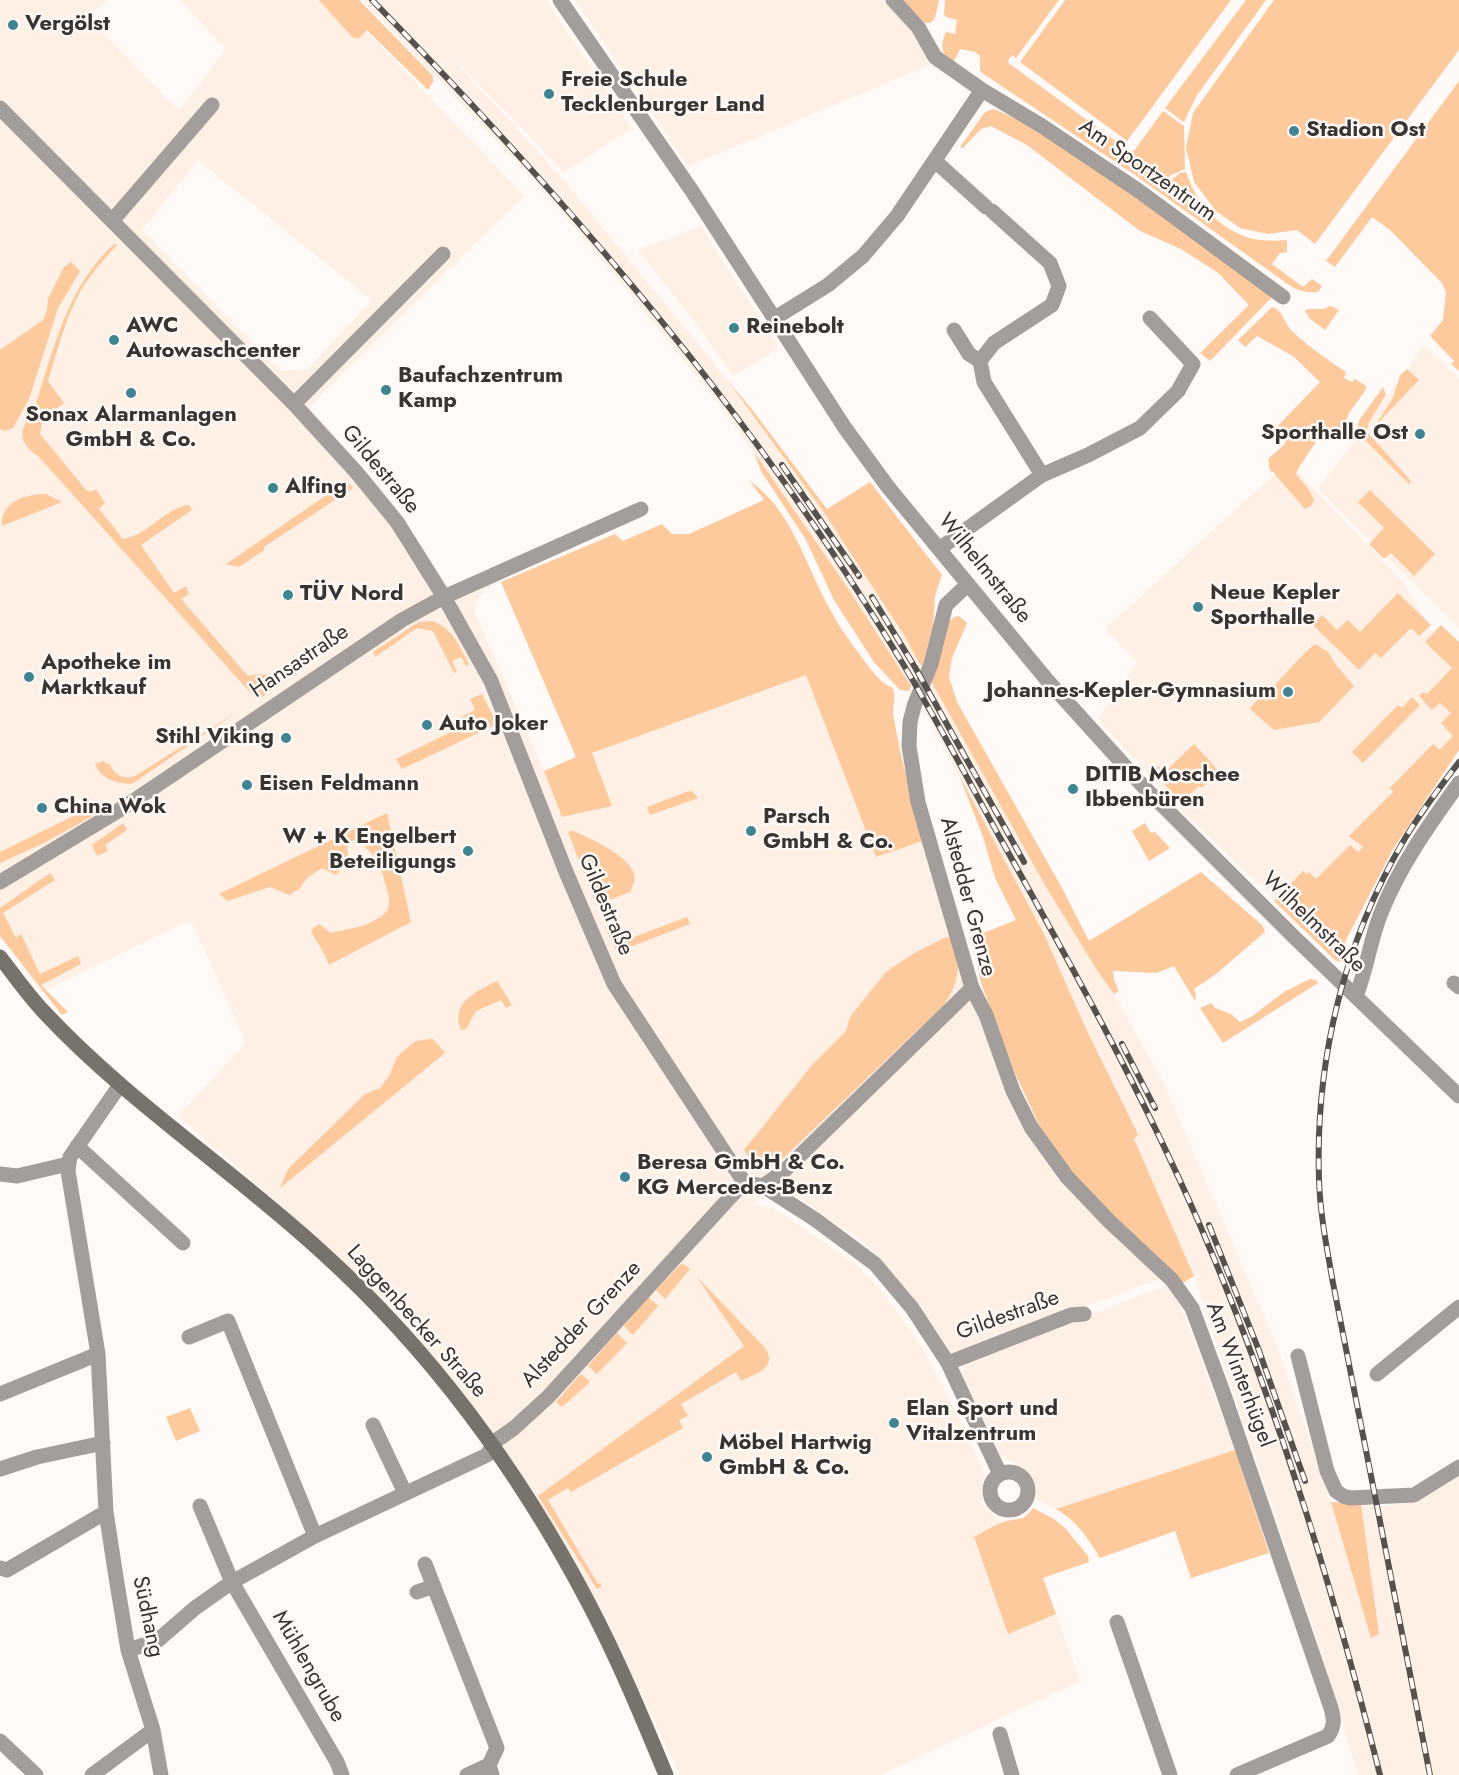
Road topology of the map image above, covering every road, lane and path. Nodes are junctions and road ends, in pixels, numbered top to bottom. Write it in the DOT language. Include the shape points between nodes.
graph roads {
  1 [pos="560,0"];
  2 [pos="893,0"];
  3 [pos="982,90"];
  4 [pos="212,105"];
  5 [pos="0,108"];
  6 [pos="935,161"];
  7 [pos="112,221"];
  8 [pos="443,254"];
  9 [pos="1283,297"];
  10 [pos="775,318"];
  11 [pos="1150,318"];
  12 [pos="954,330"];
  13 [pos="980,361"];
  14 [pos="294,404"];
  15 [pos="1042,475"];
  16 [pos="640,509"];
  17 [pos="939,549"];
  18 [pos="968,584"];
  19 [pos="444,597"];
  20 [pos="1459,783"];
  21 [pos="0,882"];
  22 [pos="0,957"];
  23 [pos="972,988"];
  24 [pos="1356,996"];
  25 [pos="120,1085"];
  26 [pos="1459,1096"];
  27 [pos="77,1146"];
  28 [pos="68,1164"];
  29 [pos="0,1174"];
  30 [pos="744,1182"];
  31 [pos="763,1186"];
  32 [pos="183,1243"];
  33 [pos="1459,1307"];
  34 [pos="1084,1314"];
  35 [pos="189,1337"];
  36 [pos="98,1354"];
  37 [pos="1298,1356"];
  38 [pos="948,1363"];
  39 [pos="1377,1374"];
  40 [pos="0,1394"];
  41 [pos="373,1425"];
  42 [pos="103,1443"];
  43 [pos="493,1447"];
  44 [pos="1459,1467"];
  45 [pos="0,1469"];
  46 [pos="1000,1474"];
  47 [pos="405,1493"];
  48 [pos="200,1506"];
  49 [pos="106,1512"];
  50 [pos="315,1536"];
  51 [pos="425,1564"];
  52 [pos="0,1568"];
  53 [pos="232,1582"];
  54 [pos="434,1586"];
  55 [pos="417,1593"];
  56 [pos="1117,1622"];
  57 [pos="128,1650"];
  58 [pos="153,1730"];
  59 [pos="1000,1734"];
  60 [pos="0,1741"];
  61 [pos="491,1770"];
  62 [pos="1010,1774"];
  63 [pos="36,1775"];
  64 [pos="92,1775"];
  65 [pos="161,1775"];
  66 [pos="342,1775"];
  67 [pos="467,1775"];
  68 [pos="666,1775"];
  69 [pos="1170,1775"];
  70 [pos="1237,1775"];
  1 -- 10 [label="street, Wilhelmstraße"];
  2 -- 3 [label="street, Am Sportzentrum" via="918,27 935,57"];
  3 -- 6 [label="street"];
  3 -- 9 [label="street, Am Sportzentrum" via="1139,191"];
  4 -- 7 [label="street"];
  5 -- 7 [label="street, Gildestraße"];
  6 -- 10 [label="street" via="863,256 828,285"];
  6 -- 13 [label="street" via="1050,263 1059,286 1052,305 994,343"];
  7 -- 14 [label="street, Gildestraße"];
  8 -- 14 [label="street"];
  10 -- 17 [label="street, Wilhelmstraße" via="845,428"];
  11 -- 15 [label="street" via="1193,364 1178,391 1140,428"];
  12 -- 13 [label="street" via="969,354"];
  13 -- 15 [label="street" via="984,382"];
  14 -- 19 [label="street, Gildestraße" via="397,522"];
  15 -- 17 [label="street"];
  16 -- 19 [label="street, Hansastraße"];
  17 -- 18 [label="street, Wilhelmstraße"];
  18 -- 23 [label="street, Alstedder Grenze" via="946,604 931,664 914,706 909,746 918,802"];
  18 -- 24 [label="street, Wilhelmstraße" via="1047,680 1142,785"];
  19 -- 21 [label="street, Hansastraße" via="402,620 126,806"];
  19 -- 30 [label="street, Gildestraße" via="491,681 614,984"];
  20 -- 24 [label="street" via="1416,843 1395,883 1381,913"];
  22 -- 25 [label="street, Laggenbecker Straße" via="42,1010"];
  23 -- 31 [label="street, Alstedder Grenze" via="784,1171"];
  23 -- 70 [label="street, Am Winterhügel" via="986,1015 1012,1091 1031,1127 1067,1176 1172,1280 1192,1308 1289,1581 1331,1708 1332,1730 1328,1736"];
  24 -- 26 [label="street, Wilhelmstraße"];
  25 -- 27 [label="street"];
  25 -- 43 [label="street, Laggenbecker Straße" via="325,1254 409,1341"];
  27 -- 28 [label="street"];
  27 -- 32 [label="street"];
  28 -- 29 [label="street" via="17,1176"];
  28 -- 36 [label="street, Südhang"];
  30 -- 31 [label="street, Gildestraße"];
  30 -- 43 [label="street, Alstedder Grenze" via="548,1397"];
  31 -- 38 [label="street, Gildestraße" via="875,1264 912,1308"];
  33 -- 39 [label="street"];
  34 -- 38 [label="street, Gildestraße" via="1071,1315"];
  35 -- 50 [label="street" via="228,1321"];
  36 -- 40 [label="street"];
  36 -- 42 [label="street, Südhang"];
  37 -- 44 [label="street" via="1327,1471 1336,1491 1343,1496 1414,1495"];
  38 -- 46 [label="street, Gildestraße"];
  41 -- 47 [label="street"];
  42 -- 45 [label="street"];
  42 -- 49 [label="street, Südhang"];
  43 -- 47 [label="street, Alstedder Grenze" via="487,1455"];
  43 -- 68 [label="street, Laggenbecker Straße" via="589,1604"];
  47 -- 50 [label="street, Alstedder Grenze"];
  48 -- 53 [label="street"];
  49 -- 52 [label="street" via="7,1570"];
  49 -- 57 [label="street, Südhang"];
  50 -- 53 [label="street, Alstedder Grenze"];
  51 -- 54 [label="street"];
  53 -- 57 [label="street, Alstedder Grenze" via="157,1641"];
  53 -- 66 [label="street, Mühlengrube"];
  54 -- 55 [label="street"];
  54 -- 61 [label="street" via="497,1748"];
  56 -- 69 [label="street"];
  57 -- 58 [label="street, Südhang"];
  58 -- 64 [label="street"];
  58 -- 65 [label="street, Südhang"];
  59 -- 62 [label="street"];
  60 -- 63 [label="street"];
  61 -- 67 [label="street"];
}
